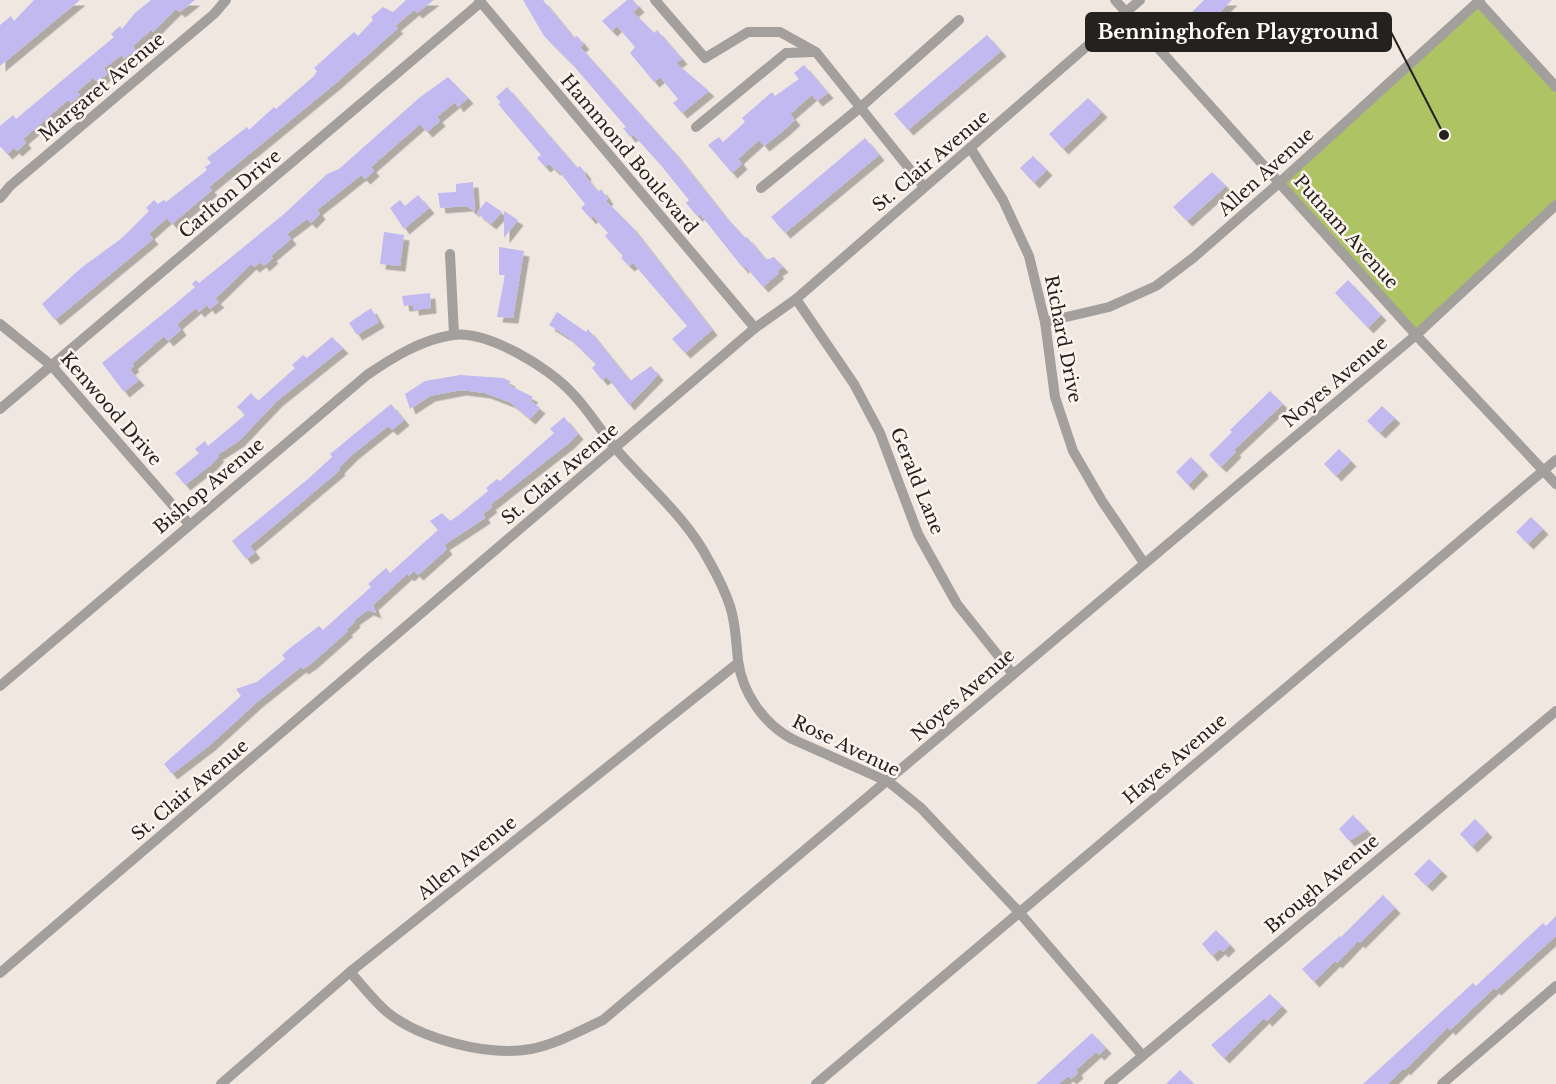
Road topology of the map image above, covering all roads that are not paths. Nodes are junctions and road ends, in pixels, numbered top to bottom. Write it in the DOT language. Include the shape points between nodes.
graph roads {
  1 [pos="226,0"];
  2 [pos="655,0"];
  3 [pos="1115,0"];
  4 [pos="1140,0"];
  5 [pos="480,1"];
  6 [pos="1478,1"];
  7 [pos="1126,13"];
  8 [pos="959,20"];
  9 [pos="816,52"];
  10 [pos="1556,87"];
  11 [pos="862,106"];
  12 [pos="696,127"];
  13 [pos="971,149"];
  14 [pos="1280,183"];
  15 [pos="924,187"];
  16 [pos="761,188"];
  17 [pos="0,198"];
  18 [pos="1556,205"];
  19 [pos="450,254"];
  20 [pos="796,299"];
  21 [pos="1045,322"];
  22 [pos="0,324"];
  23 [pos="755,328"];
  24 [pos="454,334"];
  25 [pos="1416,335"];
  26 [pos="52,366"];
  27 [pos="0,409"];
  28 [pos="615,448"];
  29 [pos="1556,460"];
  30 [pos="1544,470"];
  31 [pos="1556,484"];
  32 [pos="189,524"];
  33 [pos="1144,563"];
  34 [pos="738,663"];
  35 [pos="1012,673"];
  36 [pos="0,686"];
  37 [pos="1556,711"];
  38 [pos="889,782"];
  39 [pos="1019,912"];
  40 [pos="350,972"];
  41 [pos="0,973"];
  42 [pos="1556,986"];
  43 [pos="1142,1055"];
  44 [pos="221,1084"];
  45 [pos="816,1084"];
  46 [pos="1109,1084"];
  47 [pos="1442,1084"];
  1 -- 17 [label="street, Margaret Avenue"];
  2 -- 9 [label="street" via="705,58 748,32 780,32"];
  3 -- 7 [label="street, Putnam Avenue"];
  4 -- 7 [label="street, St. Clair Avenue"];
  5 -- 23 [label="street, Hammond Boulevard"];
  5 -- 26 [label="street, Carlton Drive"];
  6 -- 10 [label="street"];
  6 -- 14 [label="street, Allen Avenue"];
  7 -- 13 [label="street, St. Clair Avenue"];
  7 -- 14 [label="street, Putnam Avenue"];
  8 -- 11 [label="street"];
  9 -- 11 [label="street"];
  9 -- 12 [label="street" via="786,53"];
  11 -- 15 [label="street"];
  11 -- 16 [label="street"];
  13 -- 15 [label="street, St. Clair Avenue"];
  13 -- 21 [label="street, Richard Drive" via="1003,201 1029,256"];
  14 -- 21 [label="street, Allen Avenue" via="1156,286 1109,307"];
  14 -- 25 [label="street, Putnam Avenue"];
  15 -- 20 [label="street, St. Clair Avenue"];
  18 -- 25 [label="street, Noyes Avenue"];
  19 -- 24 [label="street"];
  20 -- 23 [label="street, St. Clair Avenue"];
  20 -- 35 [label="street, Gerald Lane" via="870,413 918,534 957,604"];
  21 -- 33 [label="street, Richard Drive" via="1055,397 1073,451"];
  22 -- 26 [label="street, Kenwood Drive"];
  23 -- 28 [label="street, St. Clair Avenue"];
  24 -- 28 [label="street, Rose Avenue" via="493,342 545,368 572,392"];
  24 -- 32 [label="street, Bishop Avenue" via="395,356 367,375"];
  25 -- 30 [label="street, Putnam Avenue"];
  25 -- 33 [label="street, Noyes Avenue"];
  26 -- 27 [label="street, Carlton Drive"];
  26 -- 32 [label="street, Kenwood Drive"];
  28 -- 34 [label="street, Rose Avenue" via="681,519 709,561 730,606"];
  28 -- 41 [label="street, St. Clair Avenue"];
  29 -- 30 [label="street, Hayes Avenue"];
  30 -- 31 [label="street, Putnam Avenue"];
  30 -- 39 [label="street, Hayes Avenue"];
  32 -- 36 [label="street, Bishop Avenue"];
  33 -- 35 [label="street, Noyes Avenue"];
  34 -- 38 [label="street, Rose Avenue" via="756,706 777,731"];
  34 -- 40 [label="street, Allen Avenue"];
  35 -- 38 [label="street, Noyes Avenue"];
  37 -- 43 [label="street, Brough Avenue"];
  38 -- 39 [label="street, Rose Avenue" via="948,834"];
  38 -- 40 [label="street, Noyes Avenue" via="603,1020 566,1038 529,1049 489,1049 439,1040 388,1013"];
  39 -- 43 [label="street, Rose Avenue"];
  39 -- 45 [label="street, Hayes Avenue"];
  40 -- 44 [label="street, Allen Avenue"];
  42 -- 47 [label="street"];
  43 -- 46 [label="street, Brough Avenue"];
}
